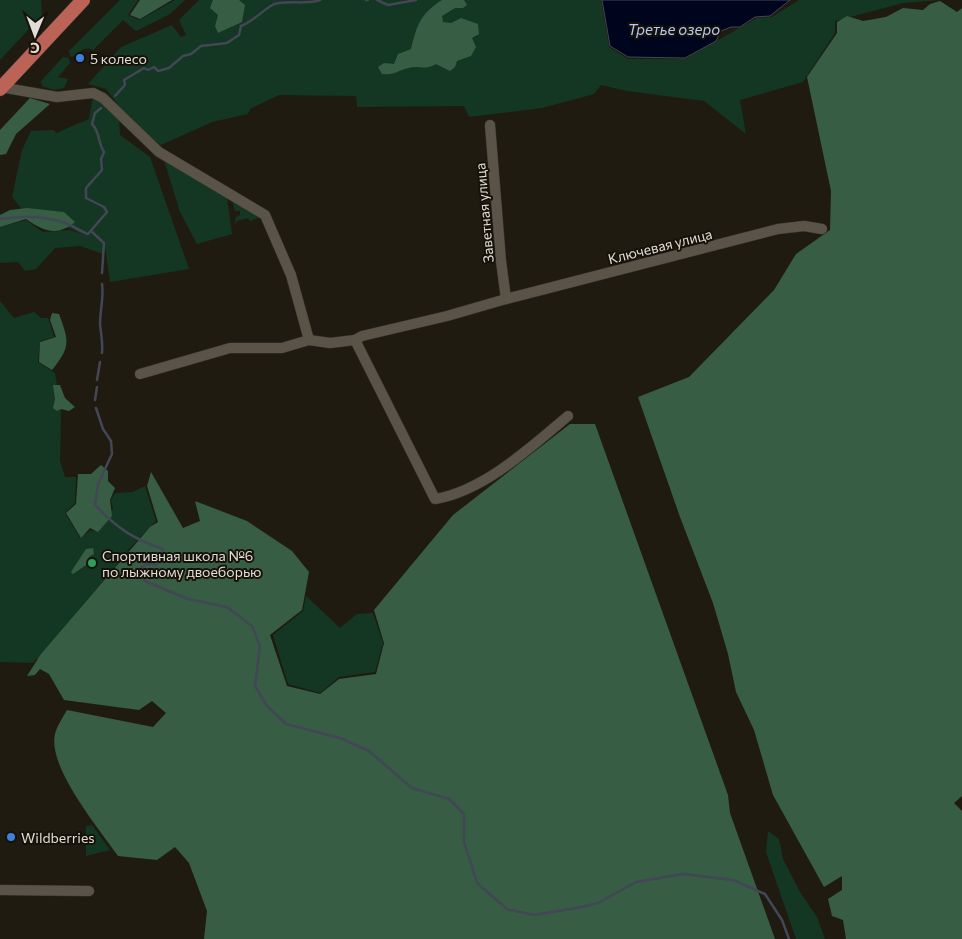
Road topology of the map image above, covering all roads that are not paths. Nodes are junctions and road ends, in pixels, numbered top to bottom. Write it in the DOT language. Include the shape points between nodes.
graph roads {
  1 [pos="84,0"];
  2 [pos="1,87"];
  3 [pos="490,126"];
  4 [pos="822,229"];
  5 [pos="506,299"];
  6 [pos="308,340"];
  7 [pos="355,340"];
  8 [pos="140,374"];
  9 [pos="568,416"];
  10 [pos="0,890"];
  11 [pos="88,892"];
  1 -- 2 [label="main road"];
  2 -- 6 [label="street" via="57,97 92,93 103,98 159,152 260,210 277,239 291,275"];
  3 -- 5 [label="street, Заветная улица"];
  4 -- 5 [label="street, Ключевая улица" via="804,226 778,229"];
  5 -- 7 [label="street, Ключевая улица"];
  6 -- 7 [label="street, Ключевая улица" via="330,344"];
  6 -- 8 [label="street" via="282,348 230,348"];
  7 -- 9 [label="street" via="435,498 453,496 512,462"];
  10 -- 11 [label="street"];
}
